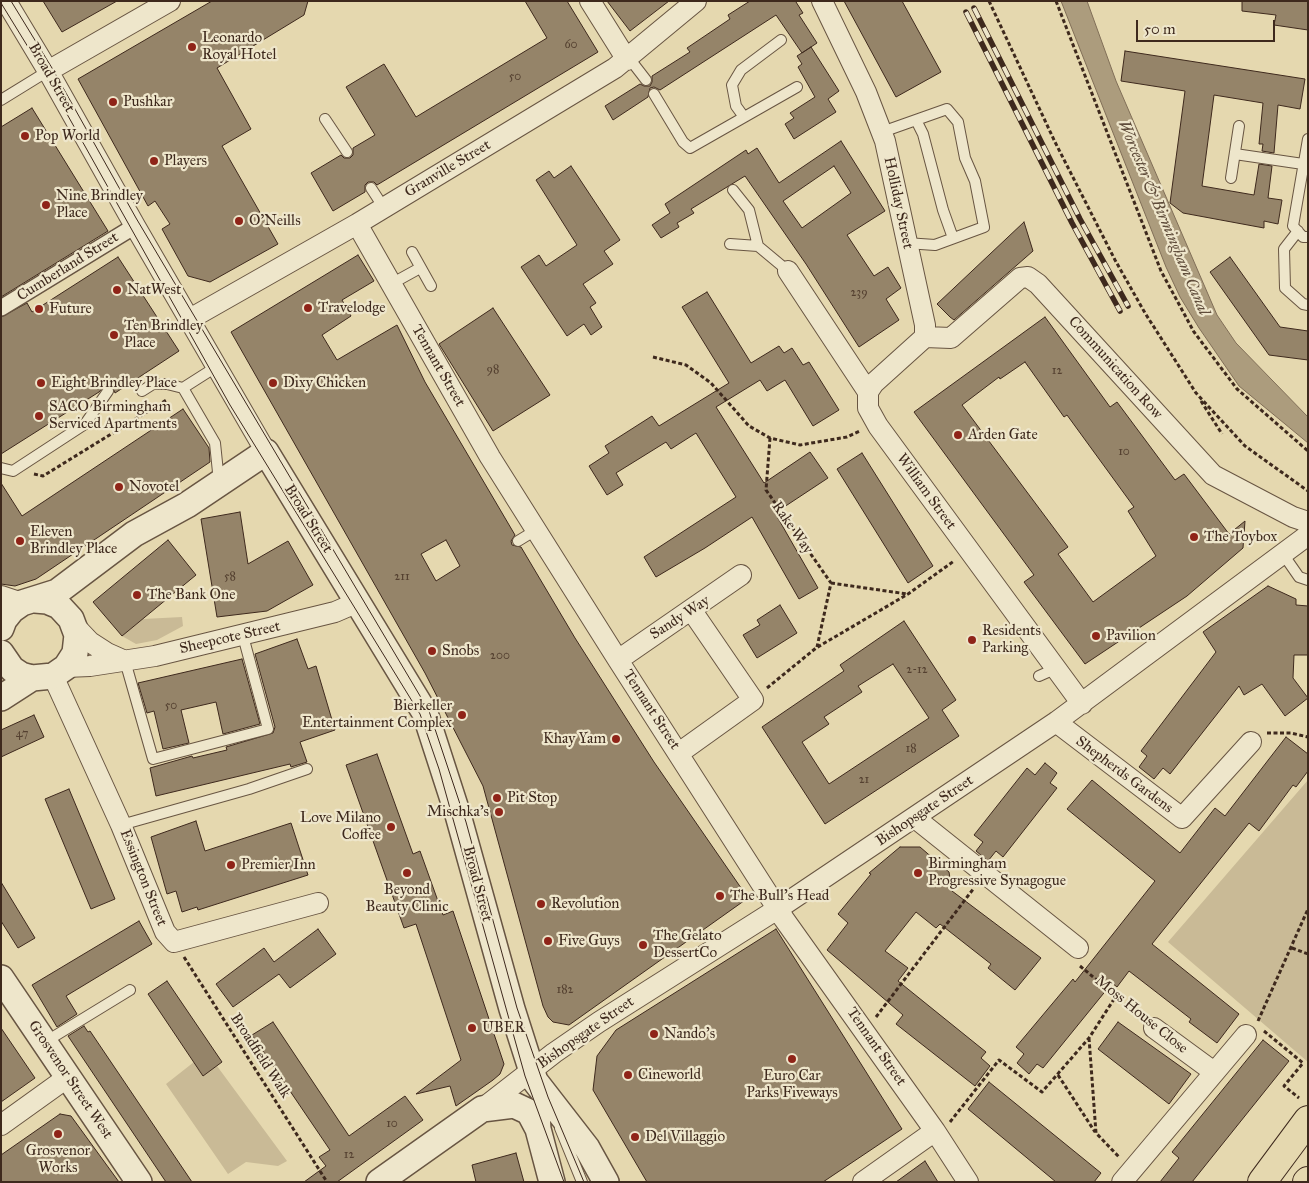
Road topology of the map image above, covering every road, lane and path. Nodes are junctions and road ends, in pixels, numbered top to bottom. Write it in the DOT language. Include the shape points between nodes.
graph roads {
  1 [pos="6,1"];
  2 [pos="170,1"];
  3 [pos="590,1"];
  4 [pos="696,1"];
  5 [pos="822,1"];
  6 [pos="989,1"];
  7 [pos="1056,1"];
  8 [pos="781,40"];
  9 [pos="628,59"];
  10 [pos="48,71"];
  11 [pos="646,80"];
  12 [pos="797,87"];
  13 [pos="654,94"];
  14 [pos="1,100"];
  15 [pos="744,117"];
  16 [pos="325,119"];
  17 [pos="916,120"];
  18 [pos="1239,126"];
  19 [pos="882,132"];
  20 [pos="1308,139"];
  21 [pos="347,152"];
  22 [pos="1234,154"];
  23 [pos="1303,164"];
  24 [pos="1231,178"];
  25 [pos="371,188"];
  26 [pos="733,190"];
  27 [pos="384,208"];
  28 [pos="357,224"];
  29 [pos="135,226"];
  30 [pos="1298,231"];
  31 [pos="1308,237"];
  32 [pos="953,238"];
  33 [pos="906,243"];
  34 [pos="730,244"];
  35 [pos="758,246"];
  36 [pos="412,252"];
  37 [pos="420,268"];
  38 [pos="788,271"];
  39 [pos="391,284"];
  40 [pos="431,286"];
  41 [pos="1308,305"];
  42 [pos="1,308"];
  43 [pos="188,320"];
  44 [pos="926,337"];
  45 [pos="653,357"];
  46 [pos="216,368"];
  47 [pos="182,388"];
  48 [pos="108,391"];
  49 [pos="142,392"];
  50 [pos="868,392"];
  51 [pos="1196,393"];
  52 [pos="878,426"];
  53 [pos="1222,434"];
  54 [pos="770,438"];
  55 [pos="1308,451"];
  56 [pos="266,452"];
  57 [pos="1,468"];
  58 [pos="14,470"];
  59 [pos="219,482"];
  60 [pos="1308,491"];
  61 [pos="1308,522"];
  62 [pos="536,530"];
  63 [pos="1308,535"];
  64 [pos="518,541"];
  65 [pos="968,550"];
  66 [pos="1283,554"];
  67 [pos="92,568"];
  68 [pos="741,575"];
  69 [pos="1308,580"];
  70 [pos="831,583"];
  71 [pos="908,594"];
  72 [pos="19,600"];
  73 [pos="358,602"];
  74 [pos="692,611"];
  75 [pos="72,621"];
  76 [pos="1,628"];
  77 [pos="243,636"];
  78 [pos="816,648"];
  79 [pos="1,653"];
  80 [pos="618,660"];
  81 [pos="125,661"];
  82 [pos="50,674"];
  83 [pos="1,698"];
  84 [pos="754,700"];
  85 [pos="1082,704"];
  86 [pos="1056,722"];
  87 [pos="1308,737"];
  88 [pos="1251,742"];
  89 [pos="679,753"];
  90 [pos="307,769"];
  91 [pos="915,818"];
  92 [pos="122,824"];
  93 [pos="985,874"];
  94 [pos="318,903"];
  95 [pos="779,908"];
  96 [pos="1308,909"];
  97 [pos="174,942"];
  98 [pos="1292,948"];
  99 [pos="1308,954"];
  100 [pos="1078,956"];
  101 [pos="2,980"];
  102 [pos="130,990"];
  103 [pos="1116,996"];
  104 [pos="1154,1028"];
  105 [pos="1251,1030"];
  106 [pos="865,1031"];
  107 [pos="1089,1038"];
  108 [pos="44,1042"];
  109 [pos="1214,1072"];
  110 [pos="1058,1075"];
  111 [pos="68,1078"];
  112 [pos="538,1096"];
  113 [pos="482,1109"];
  114 [pos="1304,1109"];
  115 [pos="1,1125"];
  116 [pos="1096,1133"];
  117 [pos="937,1134"];
  118 [pos="1127,1176"];
  119 [pos="139,1182"];
  120 [pos="327,1182"];
  121 [pos="378,1182"];
  122 [pos="552,1182"];
  123 [pos="562,1182"];
  124 [pos="582,1182"];
  125 [pos="606,1182"];
  126 [pos="863,1182"];
  127 [pos="968,1182"];
  128 [pos="1262,1182"];
  1 -- 10 [label="street, Broad Street"];
  2 -- 10 [label="street"];
  3 -- 9 [label="street"];
  4 -- 9 [label="street, Granville Street"];
  5 -- 19 [label="street, Holliday Street"];
  6 -- 51 [label="path" via="1111,252"];
  7 -- 55 [label="path" via="1161,271 1194,332 1237,389"];
  8 -- 15 [label="lane" via="741,70 732,85 736,106"];
  9 -- 11 [label="lane"];
  9 -- 27 [label="street, Granville Street"];
  10 -- 14 [label="lane"];
  10 -- 29 [label="street, Broad Street"];
  12 -- 15 [label="lane"];
  13 -- 15 [label="lane" via="690,148"];
  16 -- 21 [label="lane"];
  17 -- 19 [label="lane"];
  17 -- 32 [label="lane"];
  17 -- 32 [label="lane" via="947,109 958,122 965,158 976,181 984,227"];
  18 -- 22 [label="lane"];
  19 -- 33 [label="street, Holliday Street"];
  20 -- 23 [label="lane"];
  22 -- 23 [label="lane"];
  22 -- 24 [label="lane"];
  23 -- 30 [label="lane" via="1293,226"];
  25 -- 27 [label="lane"];
  26 -- 35 [label="lane" via="749,210"];
  27 -- 28 [label="street, Granville Street"];
  28 -- 39 [label="street, Tennant Street"];
  28 -- 43 [label="street, Granville Street"];
  29 -- 42 [label="street, Cumberland Street"];
  29 -- 43 [label="street, Broad Street"];
  30 -- 31 [label="lane" via="1303,237"];
  30 -- 41 [label="lane" via="1284,248 1284,288"];
  32 -- 33 [label="lane" via="935,245"];
  33 -- 44 [label="street, Holliday Street"];
  34 -- 35 [label="lane"];
  35 -- 38 [label="lane"];
  36 -- 37 [label="lane"];
  37 -- 39 [label="lane"];
  37 -- 40 [label="lane"];
  38 -- 50 [label="street, William Street"];
  39 -- 62 [label="street, Tennant Street" via="490,457"];
  43 -- 46 [label="street, Broad Street"];
  44 -- 50 [label="street"];
  44 -- 61 [label="street, Communication Row" via="951,338 1020,278 1028,277 1038,284 1212,476"];
  45 -- 54 [label="path" via="686,365 711,383 749,426"];
  46 -- 47 [label="lane"];
  46 -- 56 [label="street, Broad Street"];
  47 -- 49 [label="lane" via="153,384"];
  47 -- 58 [label="path" via="43,476"];
  47 -- 59 [label="lane" via="215,443"];
  48 -- 58 [label="lane" via="85,424"];
  50 -- 52 [label="street, William Street" via="868,408"];
  51 -- 53 [label="path"];
  51 -- 60 [label="path" via="1245,446"];
  52 -- 54 [label="path" via="856,432 848,438 800,445"];
  52 -- 65 [label="street, William Street"];
  54 -- 70 [label="path, Rake Way" via="766,490"];
  56 -- 59 [label="street"];
  56 -- 73 [label="street, Broad Street"];
  57 -- 58 [label="lane"];
  59 -- 67 [label="street" via="187,505 134,534"];
  62 -- 64 [label="lane"];
  62 -- 80 [label="street, Tennant Street"];
  63 -- 66 [label="street, Bishopsgate Street"];
  65 -- 71 [label="path"];
  65 -- 85 [label="street, William Street" via="1048,672"];
  66 -- 69 [label="lane" via="1299,576"];
  66 -- 85 [label="street, Bishopsgate Street"];
  67 -- 72 [label="street" via="57,592"];
  67 -- 75 [label="street"];
  68 -- 74 [label="street, Sandy Way"];
  70 -- 71 [label="path"];
  70 -- 78 [label="path"];
  71 -- 78 [label="path"];
  72 -- 75 [label="street" via="47,601 58,606"];
  72 -- 76 [label="street"];
  73 -- 77 [label="street, Sheepcote Street" via="335,612"];
  73 -- 112 [label="street, Broad Street" via="425,713 458,815"];
  74 -- 80 [label="street, Sandy Way"];
  74 -- 84 [label="street"];
  75 -- 81 [label="street" via="90,642"];
  75 -- 82 [label="street" via="76,635 75,653"];
  77 -- 81 [label="street, Sheepcote Street"];
  77 -- 81 [label="lane" via="268,729 154,759"];
  78 -- 84 [label="path"];
  79 -- 82 [label="street" via="12,669 21,675"];
  80 -- 89 [label="street, Tennant Street"];
  81 -- 82 [label="street, Sheepcote Street"];
  82 -- 83 [label="street, Sheepcote Street"];
  82 -- 92 [label="street, Essington Street"];
  84 -- 89 [label="street"];
  85 -- 86 [label="street, Bishopsgate Street"];
  86 -- 88 [label="street, Shepherds Gardens" via="1182,818"];
  86 -- 91 [label="street, Bishopsgate Street"];
  87 -- 88 [label="path" via="1292,732 1265,733"];
  89 -- 95 [label="street, Tennant Street"];
  90 -- 92 [label="lane"];
  91 -- 93 [label="street"];
  91 -- 95 [label="street, Bishopsgate Street"];
  92 -- 97 [label="street, Essington Street" via="165,932"];
  93 -- 100 [label="street"];
  93 -- 106 [label="path"];
  94 -- 97 [label="street, Essington Street"];
  95 -- 106 [label="street, Tennant Street"];
  95 -- 112 [label="street, Bishopsgate Street" via="599,1022"];
  96 -- 98 [label="path"];
  97 -- 120 [label="path, Broadfield Walk"];
  98 -- 99 [label="path"];
  98 -- 105 [label="path"];
  100 -- 103 [label="path, Moss House Close"];
  101 -- 108 [label="street, Grosvenor Street West"];
  102 -- 108 [label="lane"];
  103 -- 104 [label="path, Moss House Close"];
  103 -- 107 [label="path"];
  104 -- 109 [label="street, Moss House Close"];
  105 -- 109 [label="street"];
  105 -- 114 [label="path" via="1303,1063 1284,1086"];
  106 -- 117 [label="street, Tennant Street"];
  107 -- 110 [label="path"];
  107 -- 116 [label="path"];
  108 -- 111 [label="street, Grosvenor Street West"];
  109 -- 118 [label="street"];
  110 -- 116 [label="path"];
  110 -- 117 [label="path" via="1042,1092 999,1060"];
  111 -- 115 [label="street"];
  111 -- 119 [label="street, Grosvenor Street West"];
  112 -- 113 [label="street, Bishopsgate Street"];
  112 -- 113 [label="street" via="529,1112 514,1105"];
  112 -- 122 [label="street, Broad Street"];
  112 -- 123 [label="lane, Broad Street"];
  112 -- 124 [label="lane, Broad Street"];
  112 -- 125 [label="street, Broad Street" via="587,1148"];
  113 -- 121 [label="street"];
  114 -- 128 [label="highway"];
  116 -- 118 [label="path"];
  117 -- 126 [label="street"];
  117 -- 127 [label="street, Tennant Street"];
}
